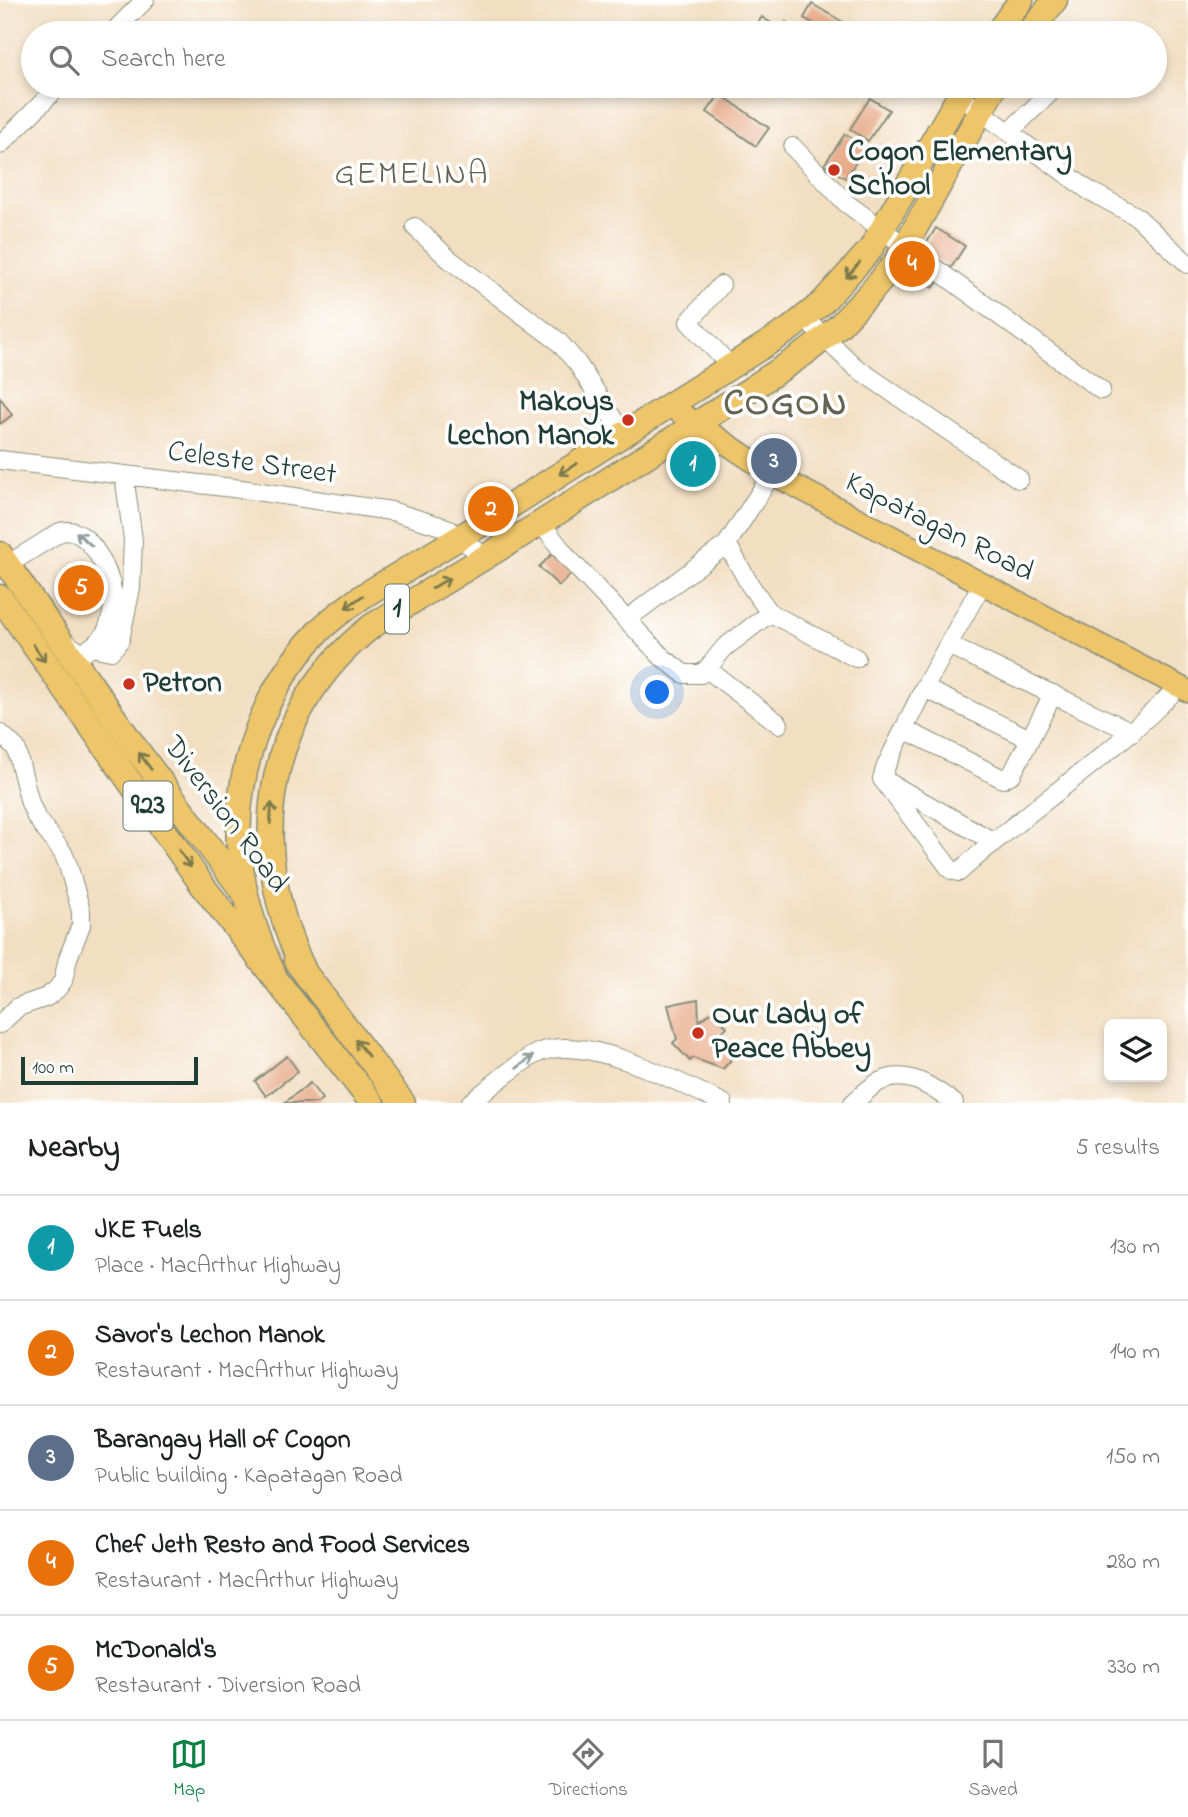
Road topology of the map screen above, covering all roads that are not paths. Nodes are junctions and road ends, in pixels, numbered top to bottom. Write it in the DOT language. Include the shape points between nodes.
graph roads {
  1 [pos="145,0"];
  2 [pos="1021,0"];
  3 [pos="1055,0"];
  4 [pos="124,21"];
  5 [pos="1005,21"];
  6 [pos="1038,21"];
  7 [pos="47,98"];
  8 [pos="958,98"];
  9 [pos="969,98"];
  10 [pos="988,98"];
  11 [pos="1044,98"];
  12 [pos="980,110"];
  13 [pos="1009,132"];
  14 [pos="0,145"];
  15 [pos="793,147"];
  16 [pos="415,227"];
  17 [pos="883,230"];
  18 [pos="906,246"];
  19 [pos="1188,264"];
  20 [pos="721,285"];
  21 [pos="805,319"];
  22 [pos="824,338"];
  23 [pos="732,368"];
  24 [pos="1101,390"];
  25 [pos="670,406"];
  26 [pos="695,424"];
  27 [pos="624,433"];
  28 [pos="667,441"];
  29 [pos="721,442"];
  30 [pos="0,460"];
  31 [pos="772,474"];
  32 [pos="124,475"];
  33 [pos="1019,479"];
  34 [pos="541,523"];
  35 [pos="460,537"];
  36 [pos="727,544"];
  37 [pos="485,557"];
  38 [pos="4,560"];
  39 [pos="982,584"];
  40 [pos="0,597"];
  41 [pos="770,613"];
  42 [pos="626,620"];
  43 [pos="58,637"];
  44 [pos="947,645"];
  45 [pos="92,647"];
  46 [pos="856,658"];
  47 [pos="707,669"];
  48 [pos="924,688"];
  49 [pos="1183,688"];
  50 [pos="1053,694"];
  51 [pos="779,724"];
  52 [pos="904,729"];
  53 [pos="1132,732"];
  54 [pos="0,733"];
  55 [pos="1030,739"];
  56 [pos="882,779"];
  57 [pos="239,821"];
  58 [pos="200,836"];
  59 [pos="994,842"];
  60 [pos="247,896"];
  61 [pos="306,973"];
  62 [pos="274,975"];
  63 [pos="0,1024"];
  64 [pos="372,1103"];
  65 [pos="403,1103"];
  66 [pos="470,1103"];
  67 [pos="723,1103"];
  68 [pos="853,1103"];
  69 [pos="954,1103"];
  1 -- 4 [label="street"];
  2 -- 5 [label="highway"];
  3 -- 6 [label="highway"];
  7 -- 14 [label="street"];
  8 -- 17 [label="highway, 1"];
  9 -- 12 [label="street"];
  10 -- 12 [label="highway, 1"];
  11 -- 13 [label="street"];
  12 -- 13 [label="street"];
  12 -- 18 [label="highway, 1"];
  13 -- 19 [label="street" via="1088,190 1136,216"];
  15 -- 17 [label="street" via="845,203"];
  16 -- 27 [label="street" via="449,259 558,341"];
  17 -- 18 [label="street"];
  17 -- 21 [label="highway, 1, one-way" via="853,271"];
  18 -- 22 [label="highway, 1" via="872,291"];
  18 -- 24 [label="street"];
  20 -- 23 [label="street" via="689,322"];
  21 -- 22 [label="street"];
  21 -- 23 [label="highway, 1"];
  22 -- 26 [label="highway, 1"];
  22 -- 33 [label="street" via="855,367"];
  23 -- 25 [label="highway, 1"];
  25 -- 26 [label="main road, Kapatagan Road"];
  25 -- 27 [label="highway, 1"];
  26 -- 28 [label="highway, 1"];
  26 -- 29 [label="main road, Kapatagan Road"];
  27 -- 35 [label="highway, 1, one-way"];
  28 -- 29 [label="street" via="694,459"];
  28 -- 34 [label="highway, 1"];
  29 -- 31 [label="main road, Kapatagan Road"];
  30 -- 32 [label="street, Celeste Street"];
  31 -- 36 [label="street"];
  31 -- 39 [label="main road, Kapatagan Road"];
  32 -- 35 [label="street, Celeste Street" via="391,511 438,524"];
  32 -- 45 [label="street" via="134,540 131,588 116,647 111,651"];
  34 -- 37 [label="highway, 1"];
  34 -- 42 [label="street"];
  35 -- 37 [label="street, Celeste Street"];
  35 -- 57 [label="highway, 1, one-way" via="363,596 301,652 275,691 256,735"];
  36 -- 41 [label="street"];
  36 -- 42 [label="street"];
  61 -- 37 [label="highway, 1, one-way" via="283,917 271,857 271,801 290,733 314,687 347,645 401,606"];
  38 -- 43 [label="highway, Diversion Road / 923"];
  45 -- 38 [label="street, one-way" via="109,626 112,586 93,547 79,533 60,532"];
  39 -- 44 [label="street"];
  39 -- 49 [label="main road, Kapatagan Road"];
  40 -- 62 [label="highway, Diversion Road / 923, one-way" via="203,886"];
  41 -- 46 [label="street"];
  41 -- 47 [label="street" via="724,648"];
  42 -- 47 [label="street" via="684,674 701,674"];
  43 -- 45 [label="street" via="82,654"];
  58 -- 43 [label="highway, Diversion Road / 923, one-way"];
  44 -- 48 [label="street"];
  44 -- 50 [label="street"];
  47 -- 51 [label="street"];
  48 -- 52 [label="street"];
  48 -- 55 [label="street"];
  49 -- 53 [label="street"];
  50 -- 53 [label="street"];
  50 -- 55 [label="street"];
  52 -- 55 [label="street" via="1003,779 1012,774"];
  52 -- 56 [label="street"];
  53 -- 59 [label="street"];
  54 -- 63 [label="street" via="16,748 30,803 63,853 81,911 63,981 47,997 18,1007"];
  56 -- 59 [label="street"];
  56 -- 59 [label="street" via="951,870 959,872"];
  57 -- 58 [label="highway" via="228,842 218,844"];
  57 -- 60 [label="highway, 1"];
  58 -- 60 [label="highway, Diversion Road / 923"];
  60 -- 61 [label="highway, Diversion Road / 923"];
  60 -- 62 [label="highway, 1"];
  65 -- 61 [label="highway, 1, one-way"];
  62 -- 64 [label="highway, Diversion Road / 923"];
  66 -- 67 [label="street, one-way" via="551,1048 580,1048 635,1065"];
  68 -- 69 [label="street" via="881,1081 902,1076 928,1084"];
}
